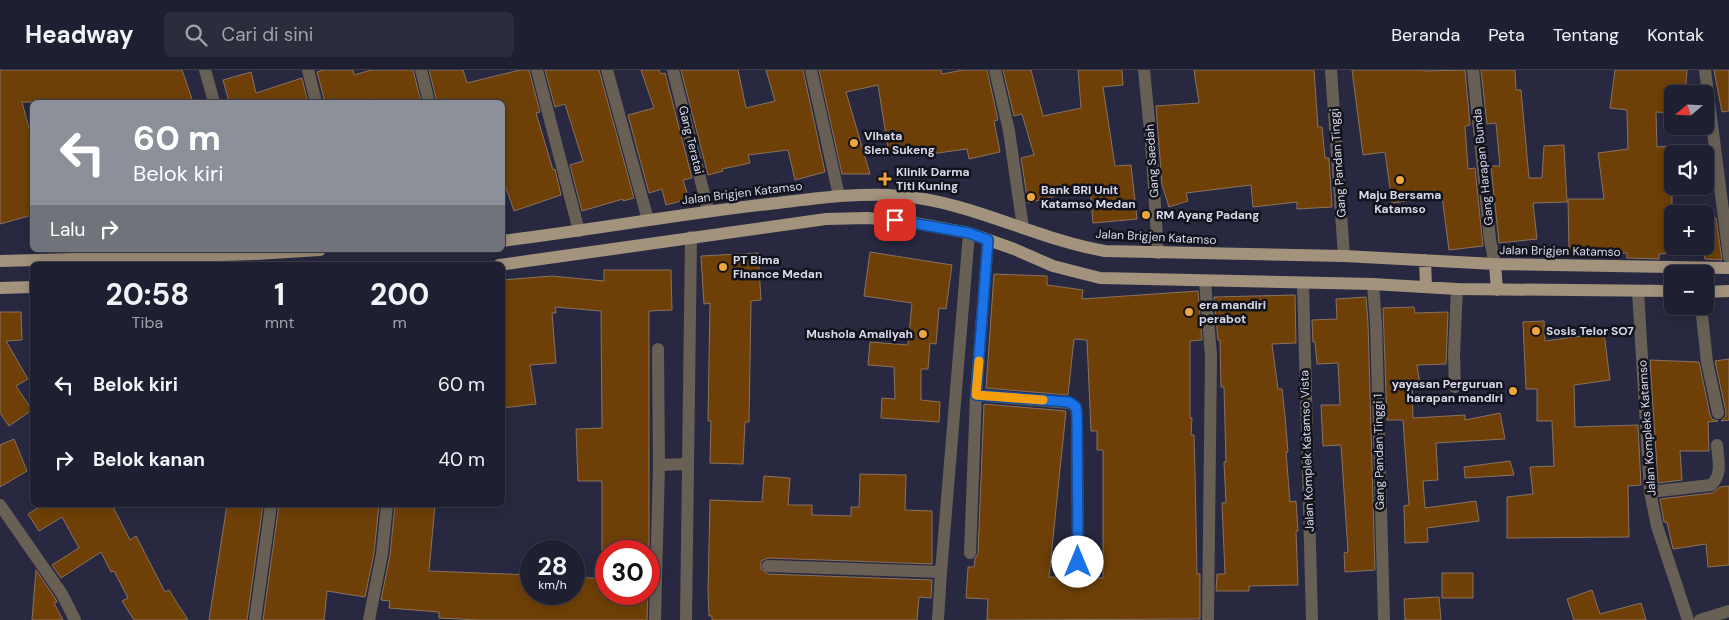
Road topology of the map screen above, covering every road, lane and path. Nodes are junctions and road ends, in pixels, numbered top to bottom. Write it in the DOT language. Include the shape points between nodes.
graph roads {
  1 [pos="205,70"];
  2 [pos="308,70"];
  3 [pos="421,70"];
  4 [pos="537,70"];
  5 [pos="607,70"];
  6 [pos="673,70"];
  7 [pos="811,70"];
  8 [pos="995,70"];
  9 [pos="1144,70"];
  10 [pos="1332,70"];
  11 [pos="1472,70"];
  12 [pos="1705,70"];
  13 [pos="213,100"];
  14 [pos="316,100"];
  15 [pos="428,100"];
  16 [pos="838,196"];
  17 [pos="708,210"];
  18 [pos="648,220"];
  19 [pos="1023,228"];
  20 [pos="579,231"];
  21 [pos="969,233"];
  22 [pos="546,236"];
  23 [pos="691,237"];
  24 [pos="988,240"];
  25 [pos="505,241"];
  26 [pos="256,252"];
  27 [pos="1158,253"];
  28 [pos="1344,256"];
  29 [pos="1729,257"];
  30 [pos="550,258"];
  31 [pos="1425,260"];
  32 [pos="0,261"];
  33 [pos="505,264"];
  34 [pos="1495,264"];
  35 [pos="1729,268"];
  36 [pos="1205,280"];
  37 [pos="1303,283"];
  38 [pos="1373,284"];
  39 [pos="30,287"];
  40 [pos="1426,287"];
  41 [pos="0,288"];
  42 [pos="1457,289"];
  43 [pos="1497,290"];
  44 [pos="1638,291"];
  45 [pos="1664,291"];
  46 [pos="1714,292"];
  47 [pos="1729,292"];
  48 [pos="1702,315"];
  49 [pos="658,349"];
  50 [pos="1455,387"];
  51 [pos="976,395"];
  52 [pos="1718,413"];
  53 [pos="1717,445"];
  54 [pos="688,464"];
  55 [pos="659,465"];
  56 [pos="1650,492"];
  57 [pos="0,505"];
  58 [pos="271,507"];
  59 [pos="387,507"];
  60 [pos="970,553"];
  61 [pos="1078,562"];
  62 [pos="768,566"];
  63 [pos="941,572"];
  64 [pos="1729,611"];
  65 [pos="75,620"];
  66 [pos="255,620"];
  67 [pos="369,620"];
  68 [pos="655,620"];
  69 [pos="686,620"];
  70 [pos="938,620"];
  71 [pos="1208,620"];
  72 [pos="1312,620"];
  73 [pos="1384,620"];
  74 [pos="1688,620"];
  75 [pos="1700,620"];
  1 -- 13 [label="street"];
  2 -- 14 [label="street"];
  3 -- 15 [label="street"];
  4 -- 20 [label="street"];
  5 -- 18 [label="street"];
  6 -- 17 [label="street, Gang Teratai"];
  7 -- 16 [label="street"];
  8 -- 19 [label="street" via="1009,131"];
  9 -- 27 [label="street, Gang Saedah"];
  10 -- 28 [label="street, Gang Pandan Tinggi"];
  11 -- 34 [label="street, Gang Harapan Bunda"];
  12 -- 29 [label="street"];
  16 -- 17 [label="main road, Jalan Brigjen Katamso"];
  16 -- 19 [label="main road, Jalan Brigjen Katamso" via="866,194 924,198 987,214"];
  17 -- 18 [label="main road, Jalan Brigjen Katamso"];
  18 -- 20 [label="main road, Jalan Brigjen Katamso"];
  19 -- 27 [label="main road, Jalan Brigjen Katamso" via="1105,251"];
  20 -- 22 [label="main road, Jalan Brigjen Katamso"];
  21 -- 23 [label="main road" via="908,222 845,217"];
  21 -- 24 [label="main road"];
  21 -- 63 [label="street"];
  22 -- 25 [label="main road, Jalan Brigjen Katamso"];
  22 -- 30 [label="main road"];
  23 -- 30 [label="main road"];
  23 -- 54 [label="street"];
  24 -- 36 [label="main road" via="1053,266 1100,278"];
  24 -- 51 [label="street"];
  26 -- 32 [label="main road"];
  27 -- 28 [label="main road, Jalan Brigjen Katamso"];
  28 -- 31 [label="main road, Jalan Brigjen Katamso"];
  30 -- 33 [label="main road"];
  31 -- 34 [label="main road, Jalan Brigjen Katamso"];
  31 -- 40 [label="main road"];
  34 -- 35 [label="main road, Jalan Brigjen Katamso"];
  34 -- 43 [label="main road"];
  36 -- 37 [label="main road"];
  36 -- 71 [label="street" via="1211,356"];
  37 -- 38 [label="main road"];
  37 -- 72 [label="street, Jalan Komplek Katamso Vista"];
  38 -- 40 [label="main road"];
  38 -- 73 [label="street, Gang Pandan Tinggi 1"];
  39 -- 41 [label="main road"];
  40 -- 42 [label="main road"];
  42 -- 43 [label="main road"];
  42 -- 50 [label="street"];
  43 -- 44 [label="main road"];
  44 -- 45 [label="main road"];
  44 -- 56 [label="street, Jalan Kompleks Katamso"];
  46 -- 47 [label="main road"];
  48 -- 52 [label="street" via="1707,362"];
  49 -- 55 [label="street"];
  51 -- 60 [label="street"];
  51 -- 61 [label="street" via="1069,402 1076,407"];
  53 -- 56 [label="street" via="1719,474 1711,485"];
  54 -- 55 [label="street"];
  54 -- 69 [label="street"];
  55 -- 68 [label="street"];
  56 -- 74 [label="street, Jalan Kompleks Katamso" via="1656,526"];
  57 -- 65 [label="street" via="62,594"];
  58 -- 66 [label="street"];
  59 -- 67 [label="street" via="382,554"];
  62 -- 63 [label="street"];
  63 -- 70 [label="street"];
  64 -- 75 [label="street"];
}
